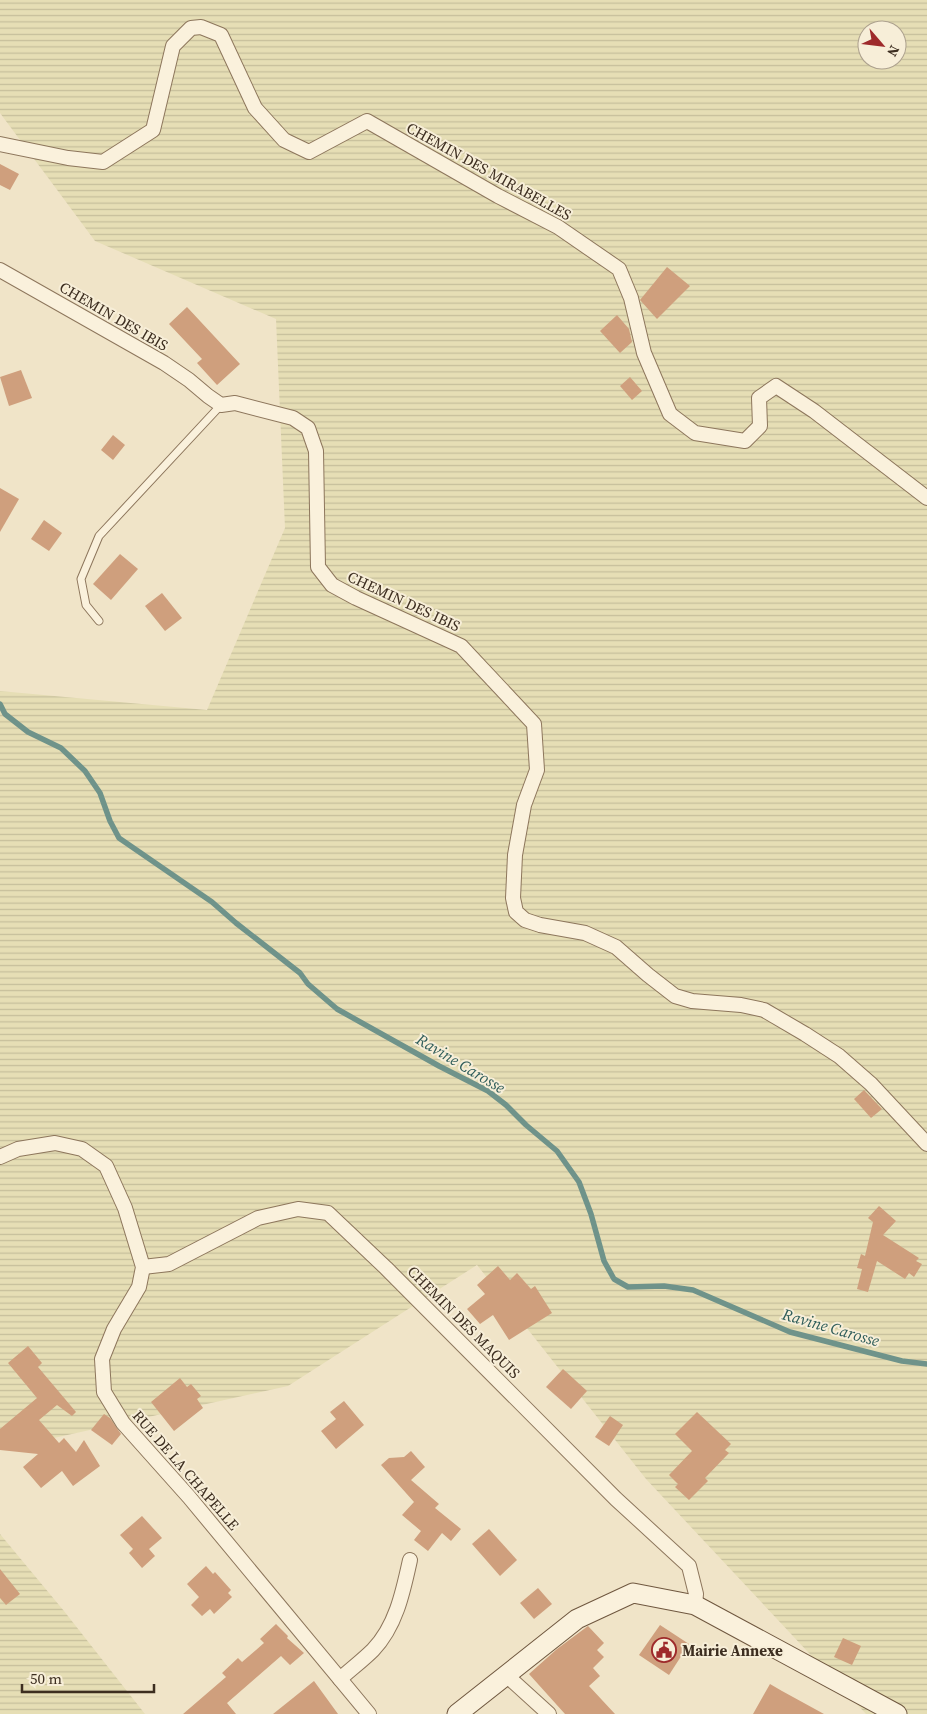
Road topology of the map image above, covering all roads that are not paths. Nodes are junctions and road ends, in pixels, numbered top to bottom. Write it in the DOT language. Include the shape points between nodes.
graph roads {
  1 [pos="0,144"];
  2 [pos="0,270"];
  3 [pos="221,405"];
  4 [pos="927,498"];
  5 [pos="98,621"];
  6 [pos="927,1144"];
  7 [pos="0,1157"];
  8 [pos="143,1267"];
  9 [pos="410,1560"];
  10 [pos="695,1605"];
  11 [pos="506,1675"];
  12 [pos="340,1678"];
  13 [pos="369,1714"];
  14 [pos="457,1714"];
  15 [pos="549,1714"];
  16 [pos="897,1714"];
  1 -- 4 [label="street, CHEMIN DES MIRABELLES" via="103,162 153,130 173,46 191,28 201,27 221,35 255,108 284,140 309,152 367,122 558,227 618,269 631,298 644,353 670,414 695,433 744,441 760,426 759,398 776,386"];
  2 -- 3 [label="street, CHEMIN DES IBIS" via="164,363"];
  3 -- 5 [label="lane" via="99,536 81,579 86,605"];
  3 -- 6 [label="street, CHEMIN DES IBIS" via="235,403 292,418 308,428 316,451 318,567 332,585 462,646 534,724 537,770 524,805 515,855 513,898 516,912 540,926 585,934 616,947 675,996 764,1010 839,1056 871,1084"];
  7 -- 8 [label="street" via="18,1149 55,1143 82,1149 106,1166 125,1208"];
  8 -- 10 [label="street, CHEMIN DES MAQUIS" via="168,1264 258,1218 298,1209 328,1212 616,1499 689,1566 696,1594"];
  8 -- 12 [label="street, RUE DE LA CHAPELLE" via="139,1287 114,1329 102,1359 104,1392 123,1423"];
  9 -- 12 [label="street" via="402,1597 391,1624 374,1648"];
  10 -- 11 [label="main road" via="632,1593 577,1619"];
  10 -- 16 [label="main road"];
  11 -- 14 [label="main road"];
  11 -- 15 [label="street"];
  12 -- 13 [label="street, RUE DE LA CHAPELLE"];
}
